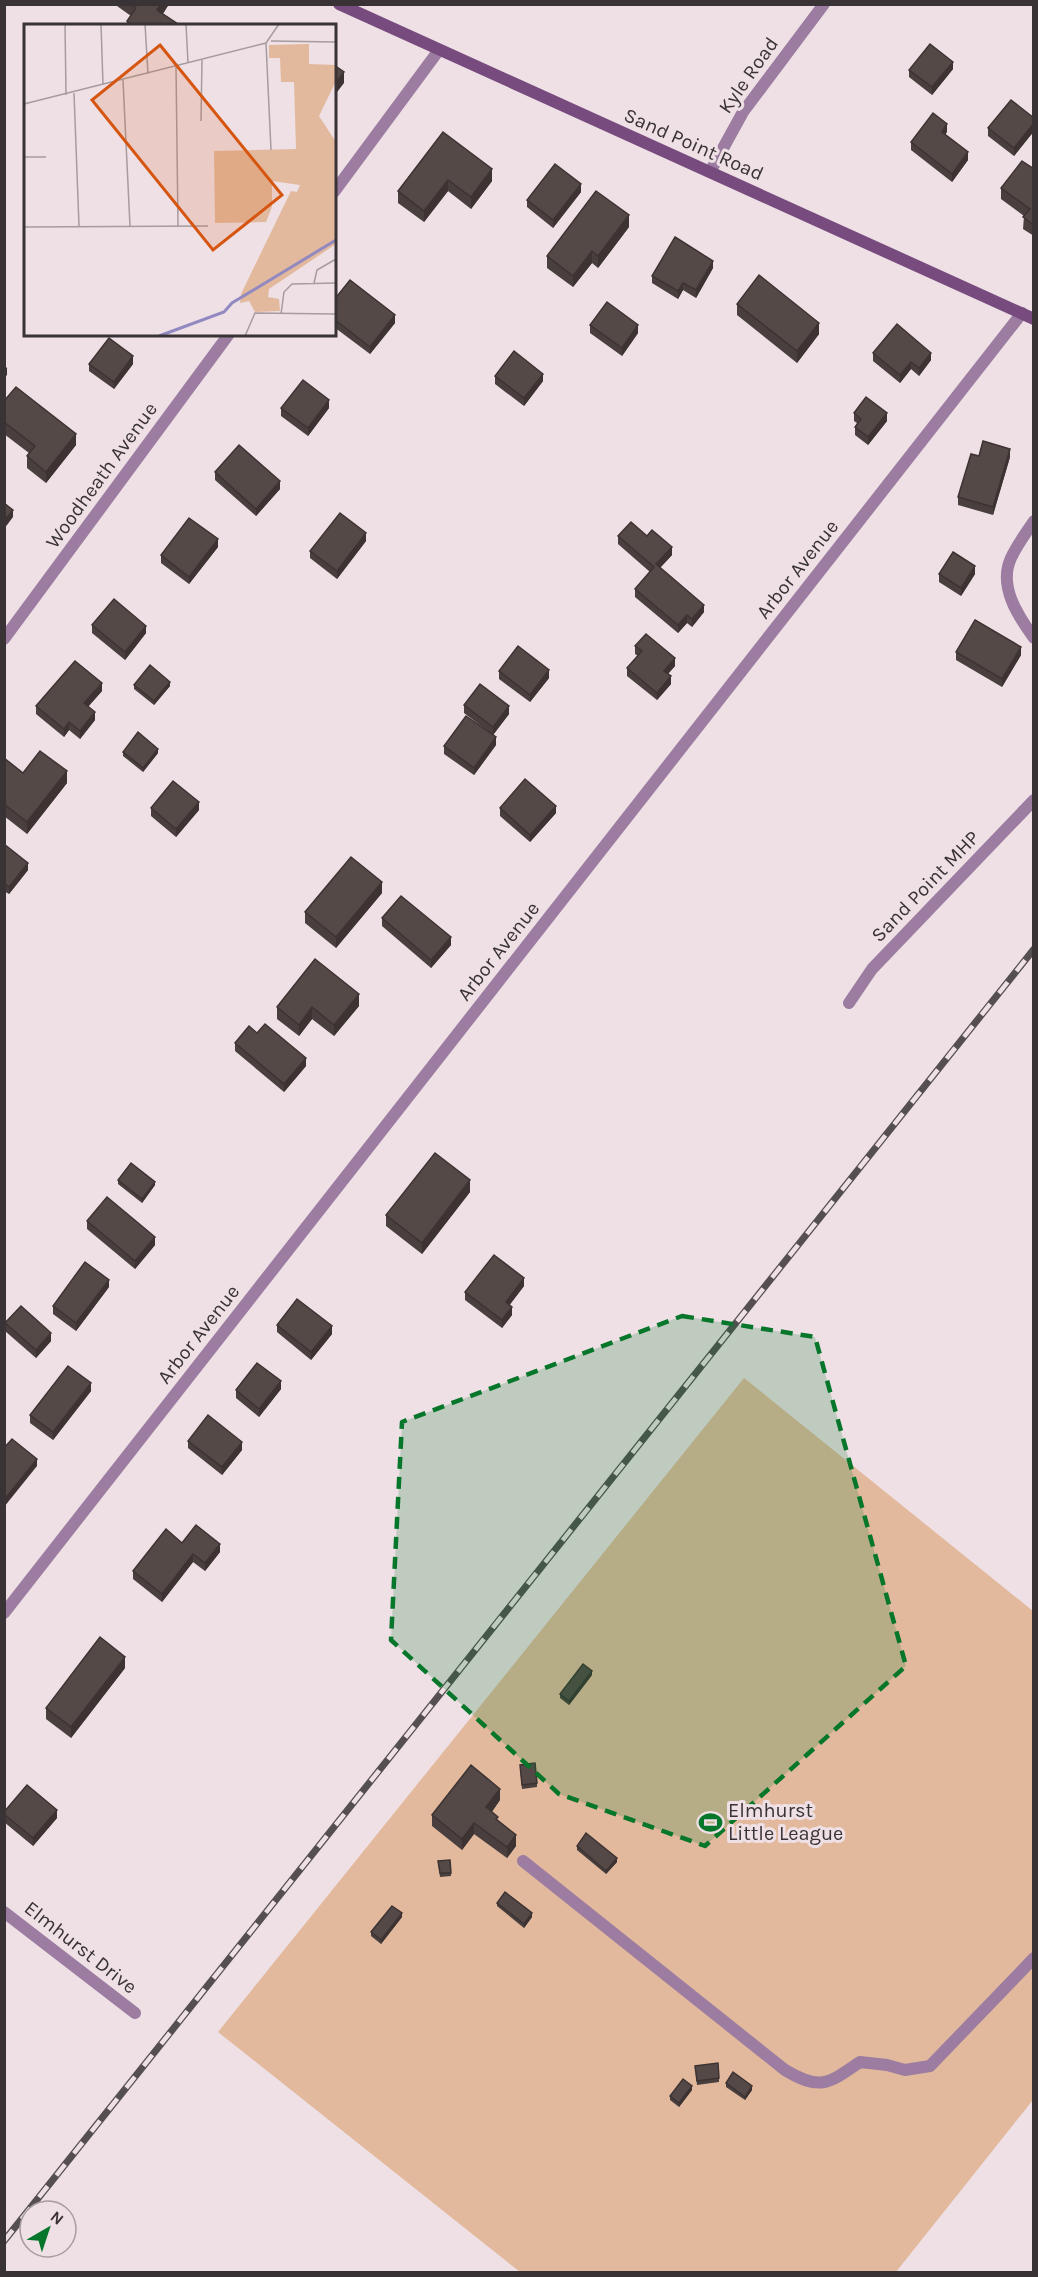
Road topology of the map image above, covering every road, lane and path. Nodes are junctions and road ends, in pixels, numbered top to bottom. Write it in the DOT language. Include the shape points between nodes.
graph roads {
  1 [pos="339,4"];
  2 [pos="824,4"];
  3 [pos="438,50"];
  4 [pos="710,172"];
  5 [pos="336,189"];
  6 [pos="1028,316"];
  7 [pos="228,336"];
  8 [pos="1034,521"];
  9 [pos="1034,638"];
  10 [pos="4,639"];
  11 [pos="1034,800"];
  12 [pos="849,1003"];
  13 [pos="4,1613"];
  14 [pos="524,1861"];
  15 [pos="4,1912"];
  16 [pos="1034,1958"];
  17 [pos="135,2013"];
  1 -- 3 [label="street, Sand Point Road"];
  2 -- 4 [label="street, Kyle Road" via="742,112"];
  3 -- 4 [label="street, Sand Point Road"];
  3 -- 5 [label="street"];
  4 -- 6 [label="street, Sand Point Road"];
  6 -- 13 [label="street, Arbor Avenue"];
  7 -- 10 [label="street, Woodheath Avenue"];
  8 -- 9 [label="street" via="1010,561 1007,587 1012,603"];
  11 -- 12 [label="street, Sand Point MHP" via="872,969"];
  14 -- 16 [label="street" via="785,2070 804,2081 832,2081 860,2062 905,2070 930,2066"];
  15 -- 17 [label="street, Elmhurst Drive"];
}
